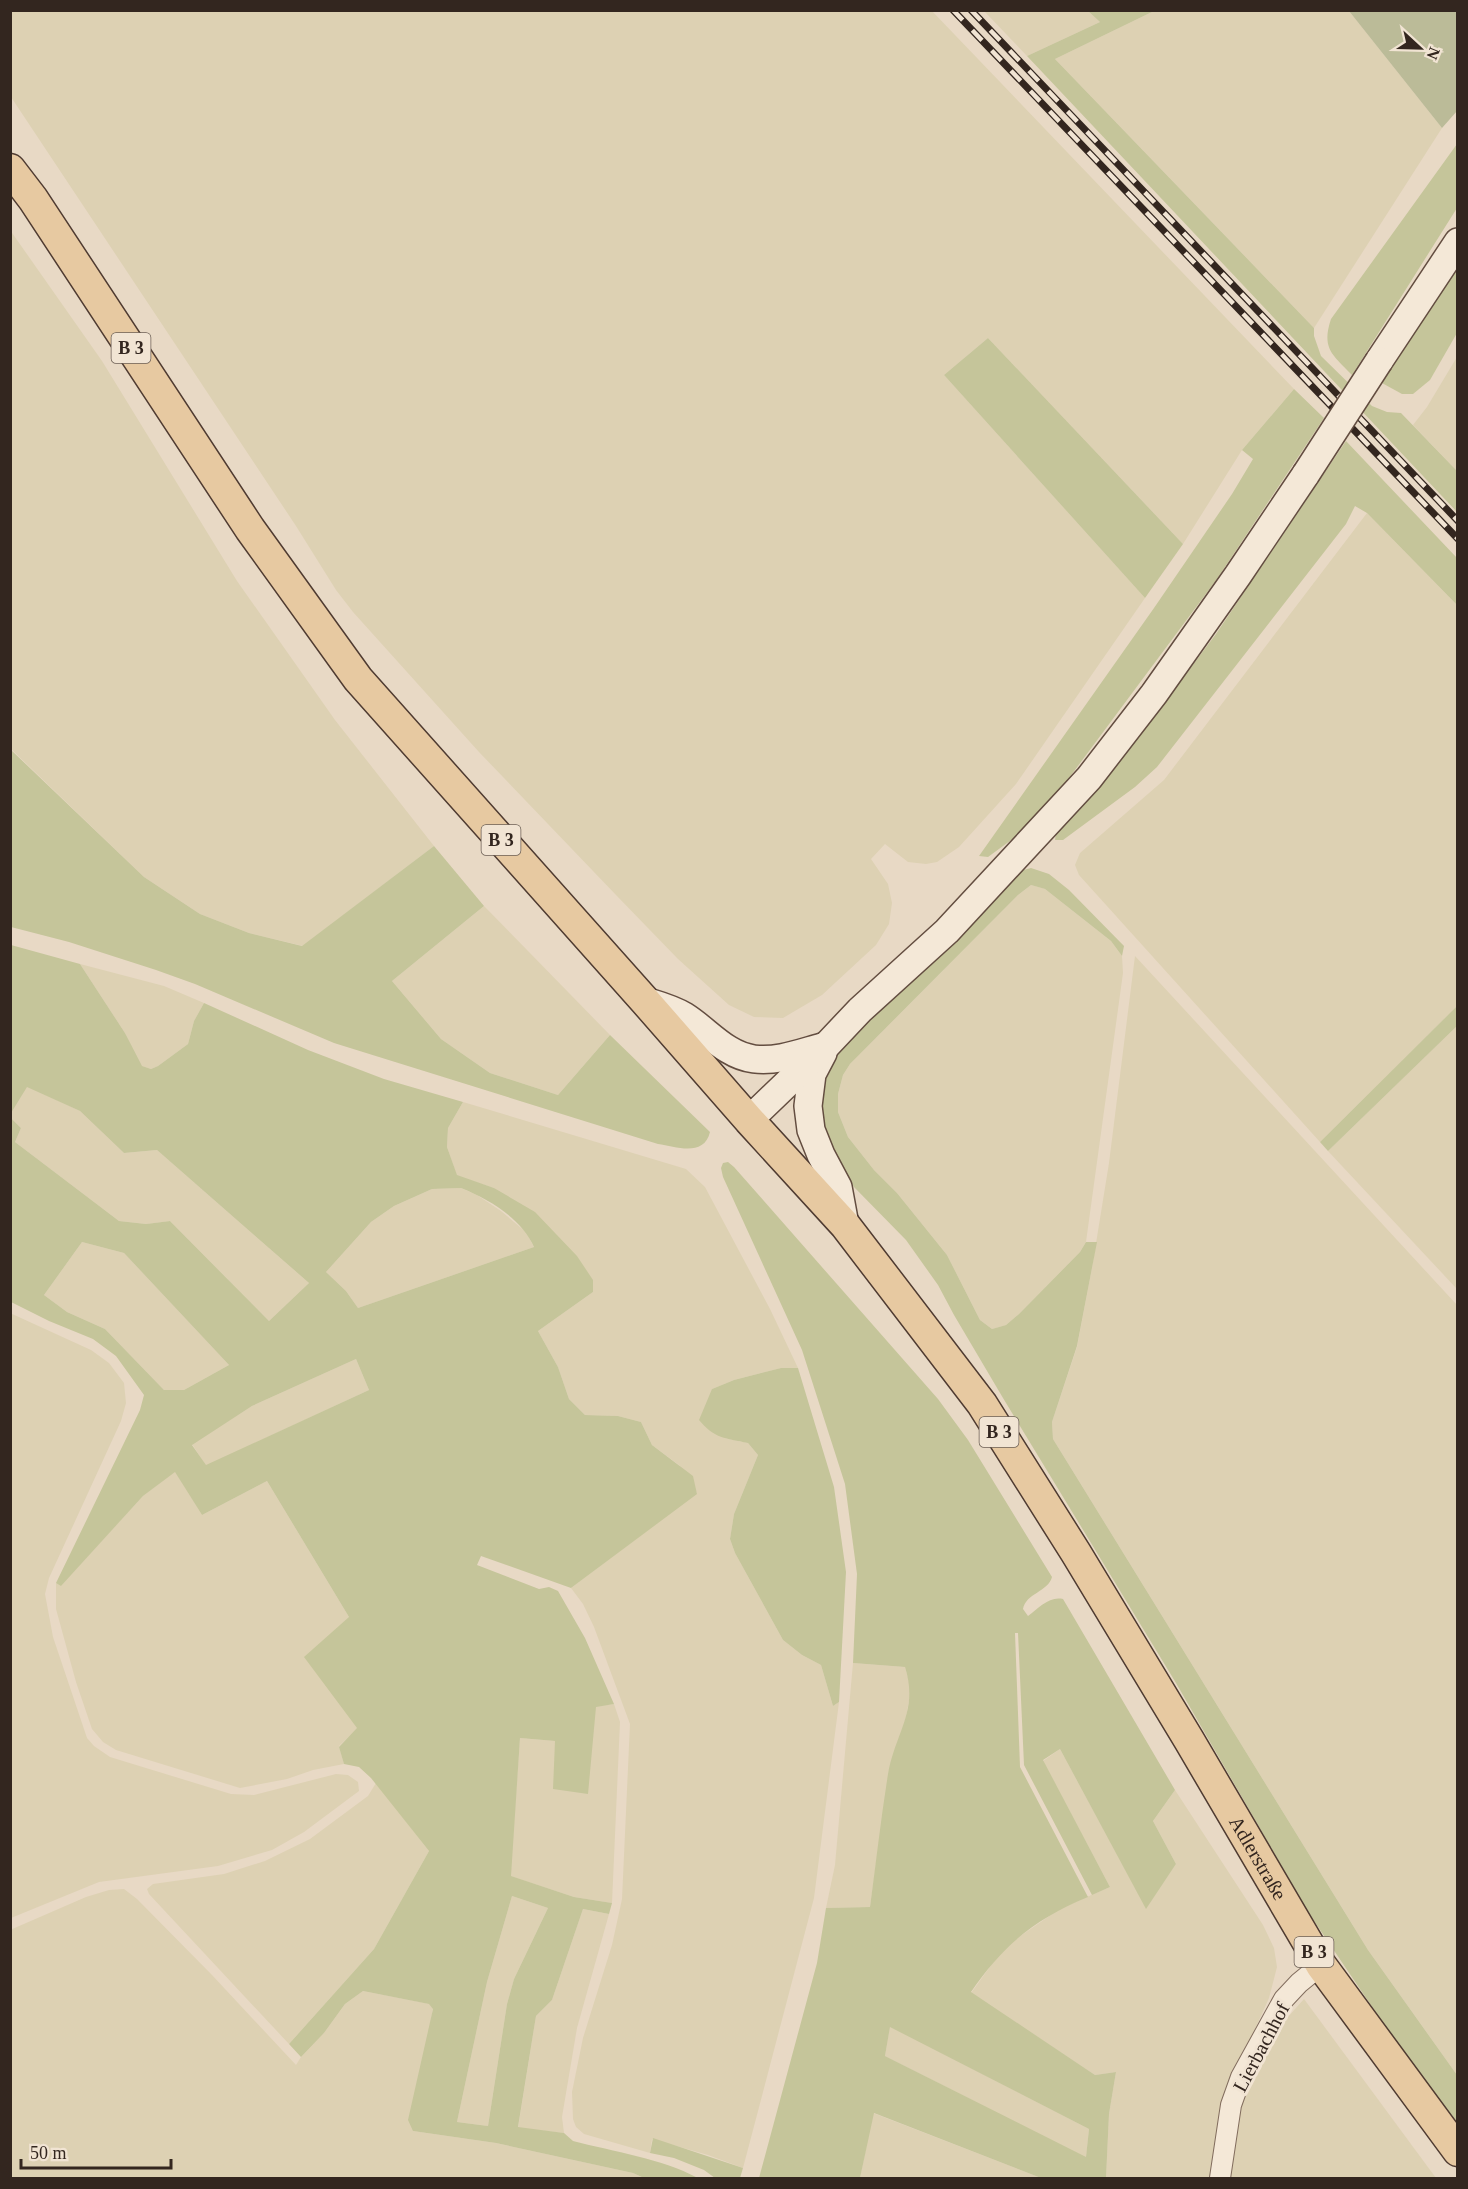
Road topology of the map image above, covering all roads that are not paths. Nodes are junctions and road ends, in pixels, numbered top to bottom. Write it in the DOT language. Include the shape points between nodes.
graph roads {
  1 [pos="10,169"];
  2 [pos="1458,242"];
  3 [pos="645,1001"];
  4 [pos="826,1046"];
  5 [pos="749,1120"];
  6 [pos="845,1225"];
  7 [pos="1322,1965"];
  8 [pos="1458,2151"];
  9 [pos="1220,2178"];
  1 -- 3 [label="main road, B 3" via="250,529 358,679"];
  2 -- 4 [label="street, bridge" via="1238,575 1089,778 947,931"];
  3 -- 4 [label="street" via="681,1014 722,1048 752,1059 784,1058"];
  3 -- 5 [label="main road, B 3"];
  4 -- 5 [label="street"];
  4 -- 6 [label="street" via="812,1074 808,1106 811,1130 838,1187"];
  5 -- 6 [label="main road, B 3"];
  6 -- 7 [label="main road, Adlerstraße / B 3" via="982,1404 1184,1730"];
  7 -- 8 [label="main road, Adlerstraße / B 3"];
  7 -- 9 [label="street, Lierbachhof" via="1284,1999 1240,2077 1231,2106"];
}
